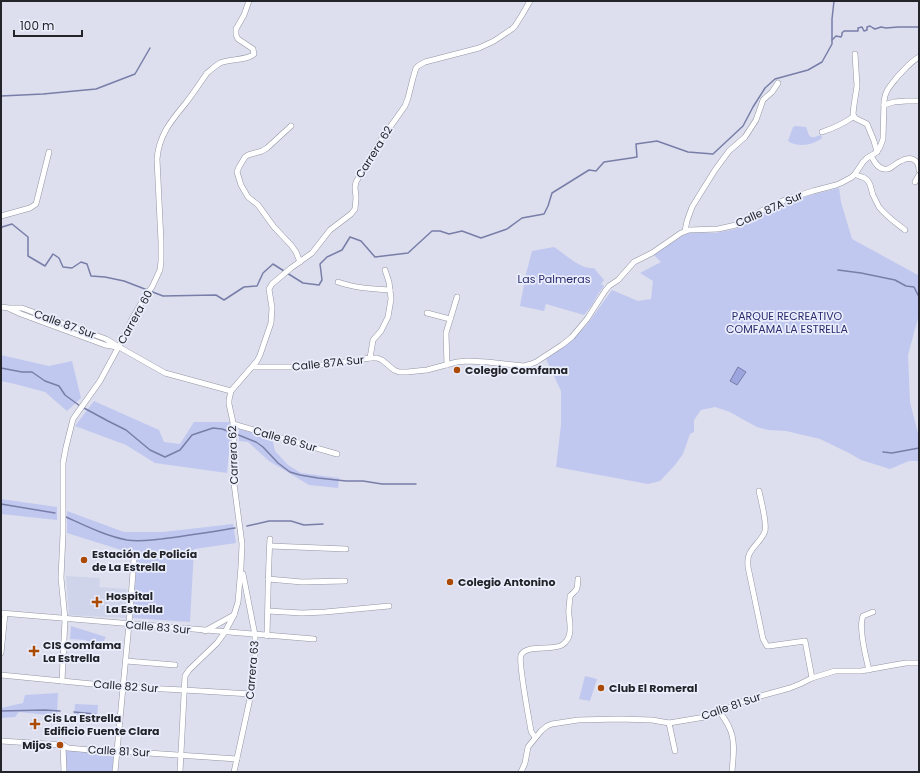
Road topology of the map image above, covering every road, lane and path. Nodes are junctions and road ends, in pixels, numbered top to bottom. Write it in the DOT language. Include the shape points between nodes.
graph roads {
  1 [pos="249,1"];
  2 [pos="530,1"];
  3 [pos="855,54"];
  4 [pos="919,57"];
  5 [pos="778,83"];
  6 [pos="919,102"];
  7 [pos="884,105"];
  8 [pos="854,116"];
  9 [pos="291,126"];
  10 [pos="822,132"];
  11 [pos="49,152"];
  12 [pos="877,152"];
  13 [pos="871,156"];
  14 [pos="919,170"];
  15 [pos="855,174"];
  16 [pos="919,175"];
  17 [pos="915,182"];
  18 [pos="1,216"];
  19 [pos="905,230"];
  20 [pos="685,232"];
  21 [pos="300,262"];
  22 [pos="385,270"];
  23 [pos="338,282"];
  24 [pos="390,290"];
  25 [pos="457,297"];
  26 [pos="1,307"];
  27 [pos="427,313"];
  28 [pos="450,319"];
  29 [pos="119,347"];
  30 [pos="370,358"];
  31 [pos="447,365"];
  32 [pos="252,366"];
  33 [pos="231,391"];
  34 [pos="233,424"];
  35 [pos="337,454"];
  36 [pos="759,491"];
  37 [pos="270,539"];
  38 [pos="270,546"];
  39 [pos="346,549"];
  40 [pos="134,559"];
  41 [pos="241,567"];
  42 [pos="268,579"];
  43 [pos="578,579"];
  44 [pos="345,581"];
  45 [pos="389,606"];
  46 [pos="268,611"];
  47 [pos="873,612"];
  48 [pos="3,614"];
  49 [pos="234,615"];
  50 [pos="66,619"];
  51 [pos="129,624"];
  52 [pos="205,631"];
  53 [pos="225,632"];
  54 [pos="255,635"];
  55 [pos="267,636"];
  56 [pos="314,639"];
  57 [pos="1,653"];
  58 [pos="126,662"];
  59 [pos="919,663"];
  60 [pos="175,665"];
  61 [pos="869,670"];
  62 [pos="1,675"];
  63 [pos="812,678"];
  64 [pos="62,681"];
  65 [pos="123,687"];
  66 [pos="184,690"];
  67 [pos="250,694"];
  68 [pos="720,712"];
  69 [pos="669,723"];
  70 [pos="535,737"];
  71 [pos="1,741"];
  72 [pos="63,745"];
  73 [pos="118,751"];
  74 [pos="675,751"];
  75 [pos="180,755"];
  76 [pos="237,759"];
  77 [pos="64,772"];
  78 [pos="115,772"];
  79 [pos="180,772"];
  80 [pos="234,772"];
  81 [pos="521,772"];
  82 [pos="732,772"];
  1 -- 29 [label="street, Carrera 60" via="236,29 236,35 253,49 254,54 251,57 220,63 207,73 170,122 160,142 156,159 161,242 158,277 132,319"];
  2 -- 21 [label="street, Carrera 62" via="515,26 494,41 418,66 405,106 378,144 356,182 355,209 330,230 312,253"];
  3 -- 8 [label="street" via="857,86"];
  4 -- 7 [label="street" via="909,63 888,88"];
  5 -- 20 [label="street" via="763,100 756,120 745,137 729,151 715,170 692,207"];
  6 -- 7 [label="street" via="894,102"];
  7 -- 12 [label="street" via="883,139"];
  8 -- 10 [label="street" via="835,128"];
  8 -- 12 [label="street" via="867,124"];
  9 -- 21 [label="street" via="267,148 245,157 237,172 248,197 291,244"];
  11 -- 18 [label="street" via="36,204"];
  12 -- 13 [label="street, Calle 87A Sur"];
  13 -- 14 [label="street" via="882,169 886,170 900,161 913,159 917,162"];
  13 -- 15 [label="street, Calle 87A Sur"];
  15 -- 19 [label="street" via="869,182 880,207"];
  15 -- 20 [label="street, Calle 87A Sur" via="836,185 775,204 736,225"];
  16 -- 17 [label="street"];
  20 -- 31 [label="street, Calle 87A Sur" via="634,262 605,291 572,337 536,362 524,366 467,361"];
  21 -- 32 [label="street, Carrera 62" via="272,284 272,323 260,355"];
  22 -- 24 [label="street"];
  23 -- 24 [label="street" via="360,288"];
  24 -- 30 [label="street" via="388,318 373,340"];
  25 -- 28 [label="street"];
  26 -- 29 [label="street, Calle 87 Sur" via="22,308 106,339"];
  27 -- 28 [label="street"];
  28 -- 31 [label="street" via="446,339"];
  29 -- 33 [label="street, Calle 87 Sur" via="165,373"];
  29 -- 50 [label="street, Carrera 60" via="70,426 63,463 61,578"];
  30 -- 31 [label="street, Calle 87A Sur" via="382,360 399,372 416,372"];
  30 -- 32 [label="street, Calle 87A Sur" via="301,367"];
  32 -- 33 [label="street, Carrera 62"];
  33 -- 34 [label="street, Carrera 62" via="229,404"];
  34 -- 35 [label="street, Calle 86 Sur"];
  34 -- 41 [label="street, Carrera 62" via="233,476 242,544"];
  36 -- 63 [label="street" via="765,531 749,555 748,567 763,639 766,646 805,641"];
  37 -- 38 [label="street"];
  38 -- 39 [label="street"];
  38 -- 42 [label="street"];
  40 -- 51 [label="street"];
  41 -- 49 [label="street, Carrera 62" via="238,602"];
  41 -- 54 [label="street, Carrera 63"];
  42 -- 44 [label="street" via="302,582"];
  42 -- 46 [label="street"];
  43 -- 70 [label="street" via="577,590 570,596 568,639 557,648 534,648 521,654 531,731"];
  45 -- 46 [label="street" via="302,613"];
  46 -- 55 [label="street"];
  47 -- 61 [label="street" via="863,616 861,620"];
  48 -- 50 [label="street, Calle 83 Sur"];
  48 -- 57 [label="street"];
  49 -- 52 [label="street"];
  49 -- 53 [label="street, Carrera 62"];
  50 -- 51 [label="street, Calle 83 Sur"];
  50 -- 64 [label="street, Carrera 60"];
  51 -- 52 [label="street, Calle 83 Sur"];
  51 -- 58 [label="street"];
  52 -- 53 [label="street, Calle 83 Sur"];
  53 -- 54 [label="street, Calle 83 Sur"];
  53 -- 66 [label="street, Carrera 62" via="217,644 186,673"];
  54 -- 55 [label="street, Calle 83 Sur"];
  54 -- 67 [label="street, Carrera 63"];
  55 -- 56 [label="street, Calle 83 Sur"];
  58 -- 60 [label="street"];
  58 -- 65 [label="street"];
  59 -- 61 [label="street, Calle 81 Sur"];
  61 -- 63 [label="street, Calle 81 Sur" via="842,670"];
  62 -- 64 [label="street, Calle 82 Sur"];
  63 -- 68 [label="street, Calle 81 Sur" via="790,688 746,700"];
  64 -- 65 [label="street, Calle 82 Sur"];
  65 -- 66 [label="street, Calle 82 Sur"];
  65 -- 73 [label="street"];
  66 -- 67 [label="street, Calle 82 Sur"];
  66 -- 75 [label="street, Carrera 62"];
  67 -- 76 [label="street, Carrera 63"];
  68 -- 69 [label="street, Calle 81 Sur"];
  68 -- 82 [label="street" via="733,738"];
  69 -- 70 [label="street, Calle 81 Sur" via="619,718 578,720 552,724"];
  69 -- 74 [label="street"];
  70 -- 81 [label="street, Calle 81 Sur" via="528,747"];
  71 -- 72 [label="street, Calle 81 Sur"];
  72 -- 73 [label="street, Calle 81 Sur" via="68,748"];
  72 -- 77 [label="street"];
  73 -- 75 [label="street, Calle 81 Sur"];
  73 -- 78 [label="street"];
  75 -- 76 [label="street, Calle 81 Sur"];
  75 -- 79 [label="street, Carrera 62"];
  76 -- 80 [label="street, Carrera 63"];
}
